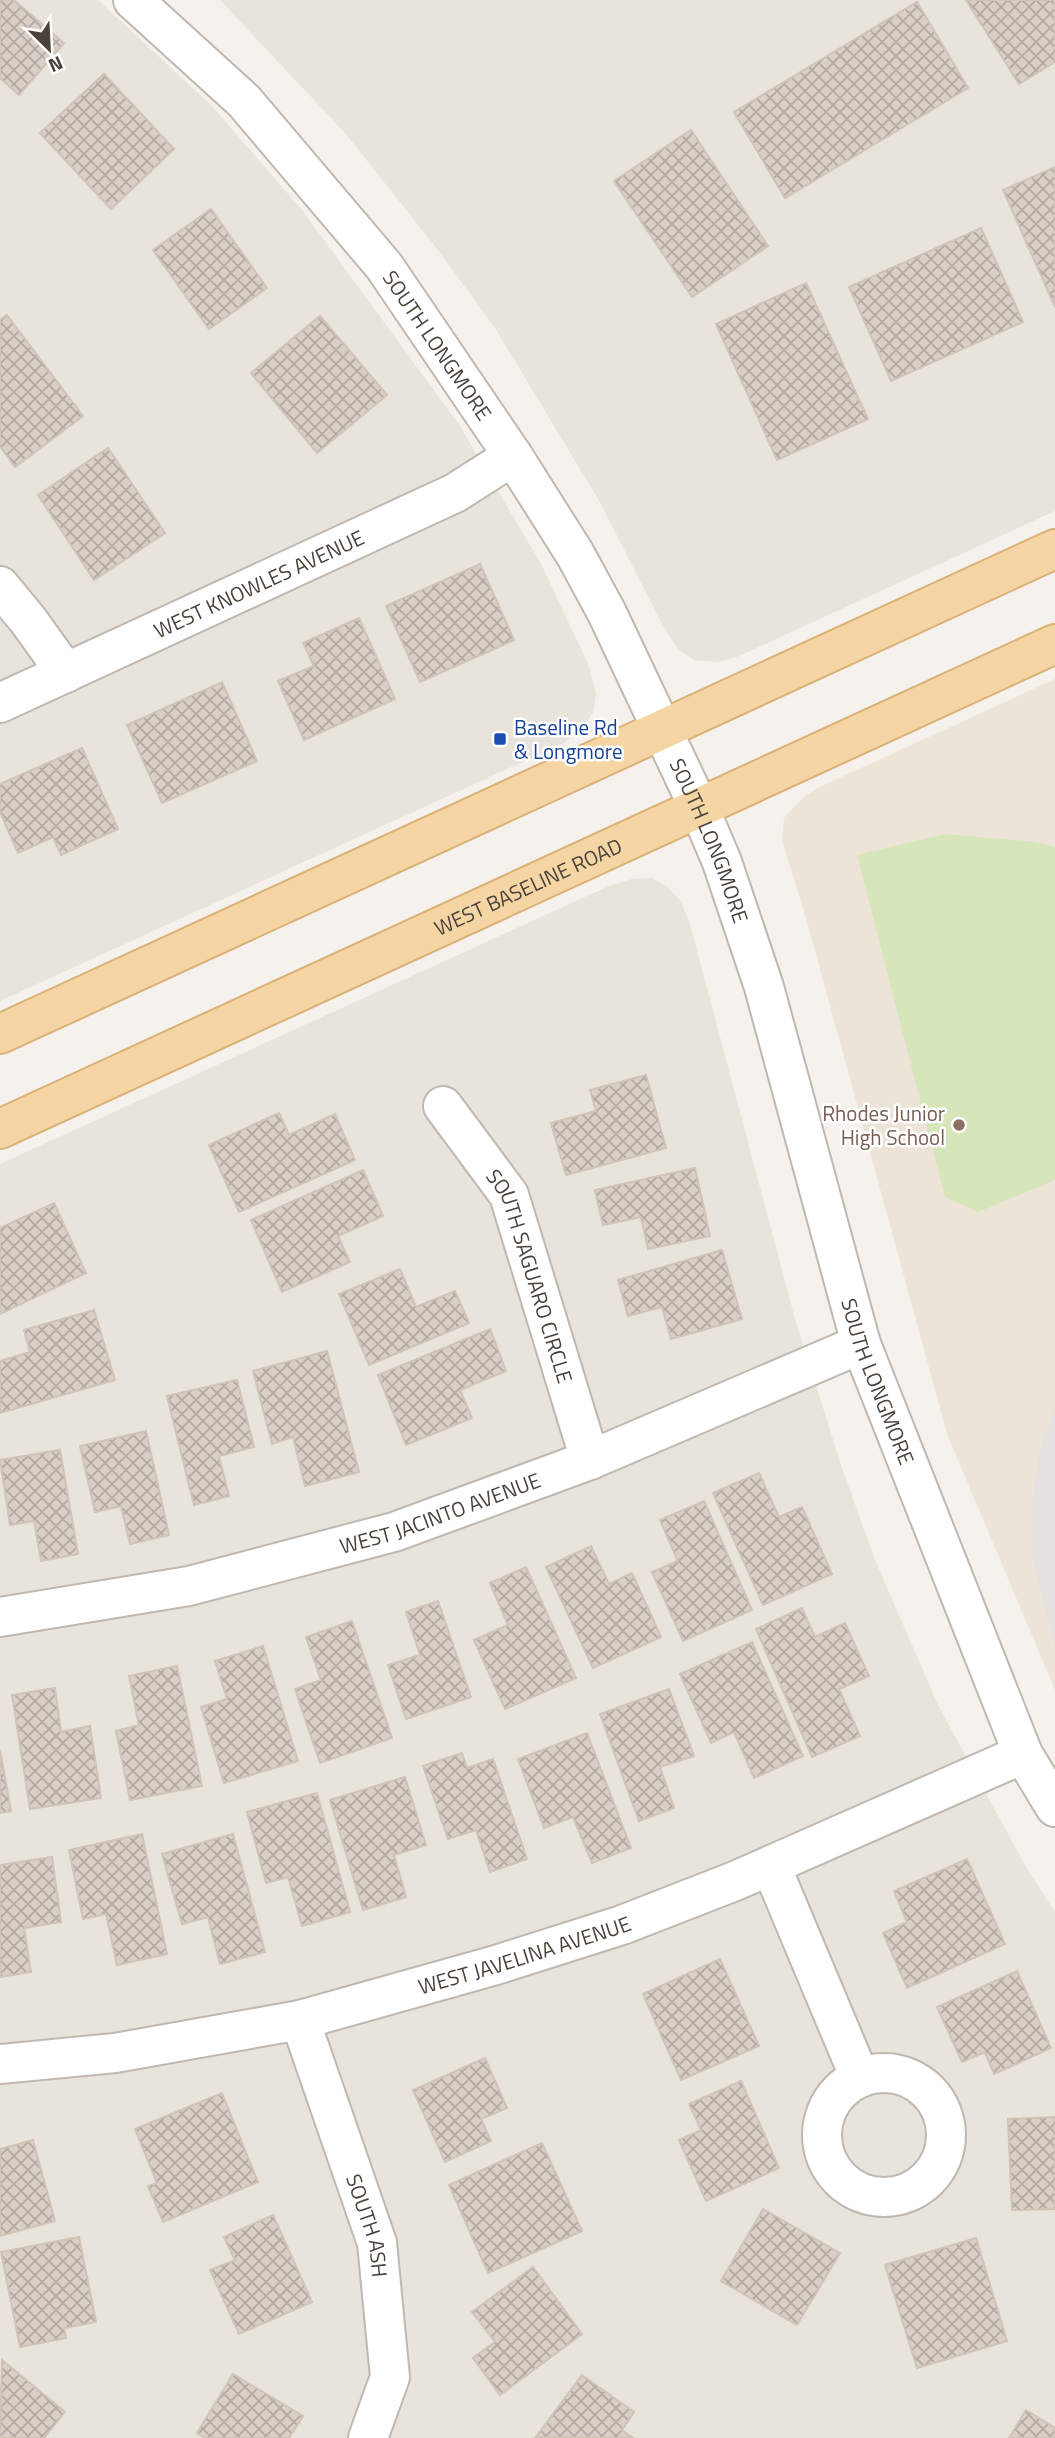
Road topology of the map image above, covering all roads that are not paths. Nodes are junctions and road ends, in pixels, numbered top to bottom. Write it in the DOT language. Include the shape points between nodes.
graph roads {
  1 [pos="133,0"];
  2 [pos="513,456"];
  3 [pos="1055,549"];
  4 [pos="0,586"];
  5 [pos="1055,644"];
  6 [pos="66,673"];
  7 [pos="0,703"];
  8 [pos="662,730"];
  9 [pos="699,808"];
  10 [pos="0,1034"];
  11 [pos="443,1106"];
  12 [pos="0,1129"];
  13 [pos="861,1344"];
  14 [pos="590,1460"];
  15 [pos="0,1617"];
  16 [pos="1023,1754"];
  17 [pos="1055,1807"];
  18 [pos="771,1866"];
  19 [pos="300,2020"];
  20 [pos="0,2064"];
  21 [pos="860,2078"];
  22 [pos="368,2438"];
  1 -- 2 [label="street, SOUTH LONGMORE" via="244,101 384,266"];
  2 -- 6 [label="street, WEST KNOWLES AVENUE" via="456,493"];
  2 -- 8 [label="street, SOUTH LONGMORE" via="586,574"];
  3 -- 8 [label="main road"];
  4 -- 6 [label="street"];
  5 -- 9 [label="main road, WEST BASELINE ROAD"];
  6 -- 7 [label="street, WEST KNOWLES AVENUE"];
  8 -- 9 [label="street, SOUTH LONGMORE"];
  8 -- 10 [label="main road"];
  9 -- 12 [label="main road, WEST BASELINE ROAD"];
  9 -- 13 [label="street, SOUTH LONGMORE" via="764,987"];
  11 -- 14 [label="street, SOUTH SAGUARO CIRCLE" via="509,1195"];
  13 -- 14 [label="street, WEST JACINTO AVENUE"];
  13 -- 16 [label="street, SOUTH LONGMORE"];
  14 -- 15 [label="street, WEST JACINTO AVENUE" via="381,1535 189,1586"];
  16 -- 17 [label="street, SOUTH LONGMORE"];
  16 -- 18 [label="street, WEST JAVELINA AVENUE"];
  18 -- 19 [label="street, WEST JAVELINA AVENUE" via="622,1925"];
  18 -- 21 [label="street"];
  19 -- 20 [label="street, WEST JAVELINA AVENUE" via="115,2053"];
  19 -- 22 [label="street, SOUTH ASH" via="377,2243 390,2377"];
}
